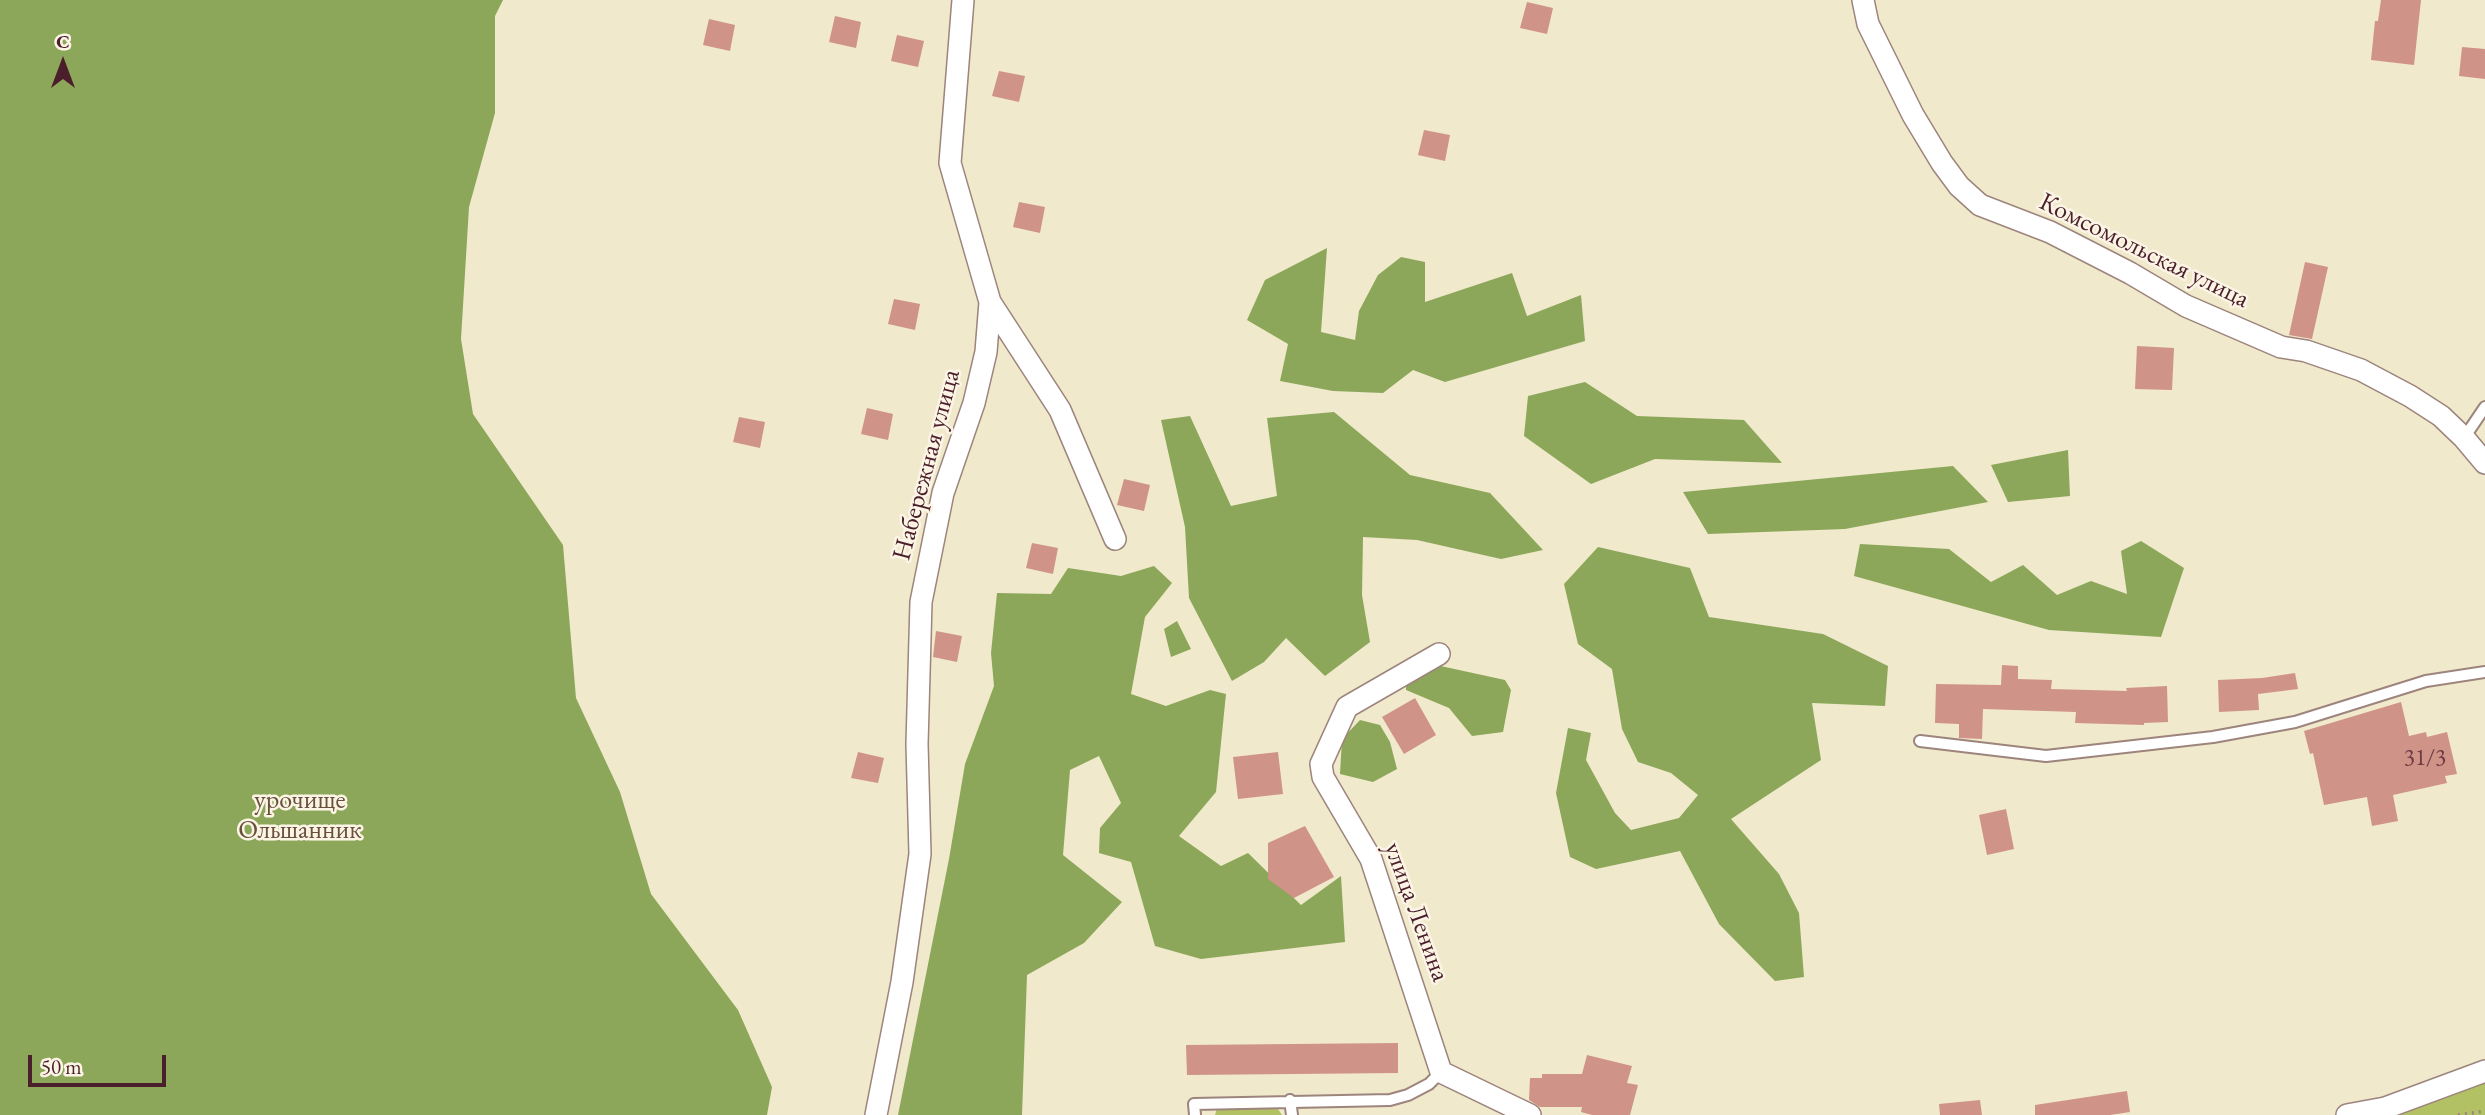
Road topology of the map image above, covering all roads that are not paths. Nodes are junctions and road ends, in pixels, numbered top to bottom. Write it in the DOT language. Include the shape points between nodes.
graph roads {
  1 [pos="963,0"];
  2 [pos="1863,0"];
  3 [pos="990,302"];
  4 [pos="2485,407"];
  5 [pos="2464,438"];
  6 [pos="2485,463"];
  7 [pos="1115,539"];
  8 [pos="1439,654"];
  9 [pos="2485,672"];
  10 [pos="1920,741"];
  11 [pos="2485,1071"];
  12 [pos="1441,1072"];
  13 [pos="1290,1100"];
  14 [pos="876,1115"];
  15 [pos="1195,1115"];
  16 [pos="1292,1115"];
  17 [pos="1530,1115"];
  18 [pos="2347,1115"];
  1 -- 3 [label="street, Набережная улица" via="950,163"];
  2 -- 5 [label="street, Комсомольская улица" via="1868,24 1913,115 1959,186 1980,205 2050,232 2186,306 2281,347 2361,370 2441,416"];
  3 -- 7 [label="street" via="1060,410"];
  3 -- 14 [label="street, Набережная улица" via="986,352 943,494 921,602 920,854 902,982"];
  4 -- 5 [label="lane"];
  5 -- 6 [label="street, Комсомольская улица"];
  8 -- 12 [label="street, улица Ленина" via="1347,707 1321,764 1323,777 1371,859"];
  9 -- 10 [label="lane" via="2426,681 2295,722 2213,737 2046,756"];
  11 -- 18 [label="street" via="2385,1108"];
  12 -- 13 [label="lane" via="1429,1084 1390,1100"];
  12 -- 17 [label="street"];
  13 -- 15 [label="lane" via="1194,1104"];
  13 -- 16 [label="lane"];
}
